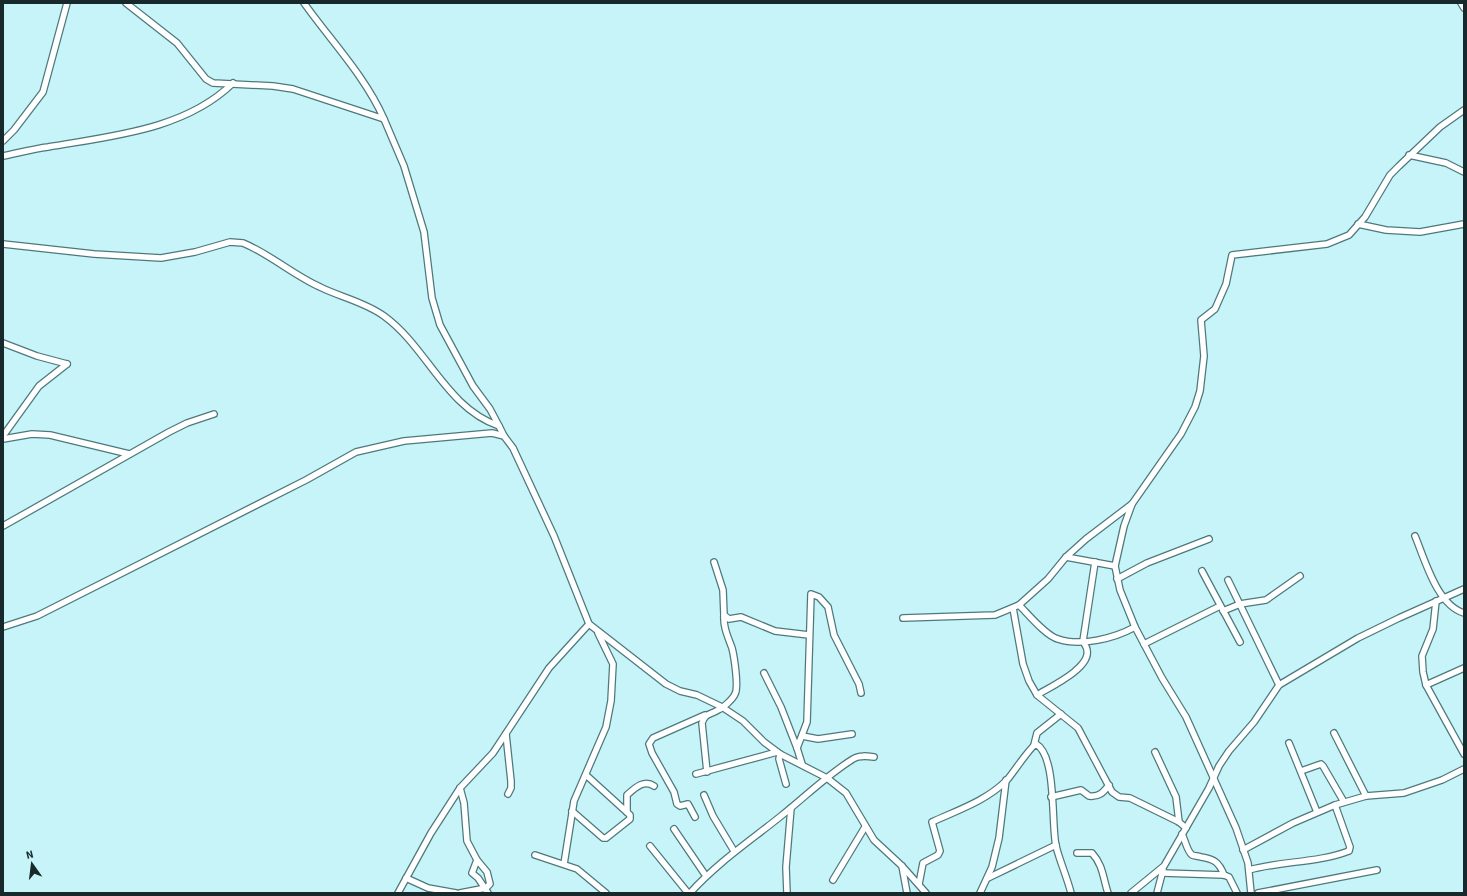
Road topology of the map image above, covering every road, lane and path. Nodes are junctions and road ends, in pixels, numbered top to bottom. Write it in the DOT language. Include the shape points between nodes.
graph roads {
  1 [pos="67,3"];
  2 [pos="126,3"];
  3 [pos="304,3"];
  4 [pos="1461,3"];
  5 [pos="1464,8"];
  6 [pos="233,83"];
  7 [pos="1464,110"];
  8 [pos="384,119"];
  9 [pos="3,141"];
  10 [pos="1409,155"];
  11 [pos="3,156"];
  12 [pos="1464,172"];
  13 [pos="1358,224"];
  14 [pos="1464,224"];
  15 [pos="3,244"];
  16 [pos="3,343"];
  17 [pos="214,414"];
  18 [pos="499,426"];
  19 [pos="3,436"];
  20 [pos="504,436"];
  21 [pos="3,439"];
  22 [pos="129,454"];
  23 [pos="1132,504"];
  24 [pos="3,526"];
  25 [pos="1415,536"];
  26 [pos="1209,539"];
  27 [pos="1066,558"];
  28 [pos="714,562"];
  29 [pos="1094,562"];
  30 [pos="1115,566"];
  31 [pos="1202,571"];
  32 [pos="1300,576"];
  33 [pos="1117,579"];
  34 [pos="1228,580"];
  35 [pos="1464,589"];
  36 [pos="1439,600"];
  37 [pos="1240,604"];
  38 [pos="1019,605"];
  39 [pos="1013,608"];
  40 [pos="1222,609"];
  41 [pos="1464,613"];
  42 [pos="724,616"];
  43 [pos="903,618"];
  44 [pos="589,624"];
  45 [pos="3,627"];
  46 [pos="1135,627"];
  47 [pos="596,629"];
  48 [pos="809,634"];
  49 [pos="1083,641"];
  50 [pos="1240,642"];
  51 [pos="1144,644"];
  52 [pos="1464,668"];
  53 [pos="764,673"];
  54 [pos="1279,685"];
  55 [pos="1426,685"];
  56 [pos="861,693"];
  57 [pos="1037,695"];
  58 [pos="722,707"];
  59 [pos="1061,714"];
  60 [pos="706,715"];
  61 [pos="1334,733"];
  62 [pos="506,734"];
  63 [pos="852,734"];
  64 [pos="802,736"];
  65 [pos="1289,742"];
  66 [pos="1034,745"];
  67 [pos="797,748"];
  68 [pos="1155,752"];
  69 [pos="778,753"];
  70 [pos="1464,754"];
  71 [pos="874,756"];
  72 [pos="802,764"];
  73 [pos="1464,769"];
  74 [pos="1301,771"];
  75 [pos="707,772"];
  76 [pos="696,774"];
  77 [pos="586,775"];
  78 [pos="1214,777"];
  79 [pos="827,778"];
  80 [pos="1006,780"];
  81 [pos="786,784"];
  82 [pos="1109,785"];
  83 [pos="654,786"];
  84 [pos="460,788"];
  85 [pos="508,794"];
  86 [pos="704,795"];
  87 [pos="1366,796"];
  88 [pos="1051,797"];
  89 [pos="1344,802"];
  90 [pos="1335,805"];
  91 [pos="791,808"];
  92 [pos="572,811"];
  93 [pos="627,812"];
  94 [pos="1317,812"];
  95 [pos="695,817"];
  96 [pos="1179,822"];
  97 [pos="866,827"];
  98 [pos="1186,828"];
  99 [pos="674,829"];
  100 [pos="1182,834"];
  101 [pos="1056,845"];
  102 [pos="650,846"];
  103 [pos="1243,850"];
  104 [pos="734,851"];
  105 [pos="1076,853"];
  106 [pos="535,855"];
  107 [pos="477,860"];
  108 [pos="564,864"];
  109 [pos="902,866"];
  110 [pos="1164,866"];
  111 [pos="1249,870"];
  112 [pos="1377,870"];
  113 [pos="1162,874"];
  114 [pos="1224,875"];
  115 [pos="706,876"];
  116 [pos="406,878"];
  117 [pos="988,878"];
  118 [pos="833,880"];
  119 [pos="919,884"];
  120 [pos="487,891"];
  121 [pos="398,893"];
  122 [pos="456,893"];
  123 [pos="460,893"];
  124 [pos="606,893"];
  125 [pos="689,893"];
  126 [pos="787,893"];
  127 [pos="907,893"];
  128 [pos="926,893"];
  129 [pos="980,893"];
  130 [pos="1071,893"];
  131 [pos="1108,893"];
  132 [pos="1131,893"];
  133 [pos="1157,893"];
  134 [pos="1237,893"];
  135 [pos="1251,893"];
  136 [pos="1258,893"];
  1 -- 9 [label="street" via="43,92"];
  2 -- 6 [label="street" via="177,44 210,82"];
  3 -- 8 [label="street" via="355,70"];
  4 -- 5 [label="street"];
  6 -- 8 [label="street" via="293,89"];
  6 -- 11 [label="street" via="209,104 142,129"];
  7 -- 10 [label="street"];
  8 -- 18 [label="street" via="404,166 424,232 432,298 440,325 473,386 490,408"];
  10 -- 12 [label="street" via="1446,163"];
  10 -- 13 [label="street" via="1390,175"];
  13 -- 14 [label="street" via="1386,230 1420,232"];
  13 -- 23 [label="street" via="1349,235 1327,244 1232,255 1226,284 1215,309 1201,320 1204,356 1195,407 1181,434"];
  15 -- 18 [label="street" via="161,258 230,242 243,243 320,288 384,315 408,339 466,408 481,419"];
  16 -- 19 [label="street" via="66,364 39,386"];
  17 -- 22 [label="street" via="188,423"];
  18 -- 20 [label="street"];
  20 -- 44 [label="street" via="530,482"];
  20 -- 45 [label="street" via="492,432 435,437 356,452 306,480 36,616"];
  21 -- 22 [label="street" via="32,434 50,435"];
  22 -- 24 [label="street"];
  23 -- 27 [label="street" via="1086,539"];
  23 -- 30 [label="street"];
  25 -- 36 [label="street"];
  26 -- 33 [label="street"];
  27 -- 29 [label="street"];
  27 -- 38 [label="street" via="1053,574"];
  28 -- 42 [label="street" via="723,590"];
  29 -- 30 [label="street"];
  29 -- 49 [label="street"];
  30 -- 33 [label="street"];
  31 -- 40 [label="street"];
  32 -- 37 [label="street" via="1266,600"];
  33 -- 46 [label="street"];
  34 -- 37 [label="street"];
  35 -- 36 [label="street"];
  36 -- 41 [label="street"];
  36 -- 54 [label="street" via="1358,638"];
  36 -- 55 [label="street" via="1433,629 1422,656"];
  37 -- 40 [label="street"];
  37 -- 54 [label="street"];
  38 -- 39 [label="street"];
  38 -- 49 [label="street" via="1058,639"];
  39 -- 43 [label="street" via="995,615"];
  39 -- 57 [label="street" via="1023,664"];
  40 -- 50 [label="street"];
  40 -- 51 [label="street"];
  42 -- 48 [label="street" via="729,619 741,617 775,631"];
  42 -- 58 [label="street" via="723,622 732,650 737,688 735,694"];
  44 -- 47 [label="street"];
  44 -- 62 [label="street" via="549,668"];
  46 -- 49 [label="street" via="1116,636"];
  46 -- 51 [label="street"];
  47 -- 58 [label="street" via="666,684"];
  47 -- 77 [label="street" via="613,664 614,678 606,727"];
  48 -- 56 [label="street" via="810,594 818,596 828,607 834,634"];
  48 -- 64 [label="street" via="807,722"];
  49 -- 57 [label="street" via="1087,650 1086,658 1074,673"];
  51 -- 78 [label="street" via="1186,717"];
  52 -- 55 [label="street"];
  53 -- 67 [label="street"];
  54 -- 78 [label="street" via="1254,722 1229,751"];
  55 -- 70 [label="street"];
  57 -- 59 [label="street"];
  58 -- 60 [label="street"];
  58 -- 69 [label="street" via="743,721"];
  59 -- 66 [label="street" via="1037,733"];
  59 -- 82 [label="street" via="1078,728"];
  60 -- 75 [label="street" via="702,723"];
  60 -- 95 [label="street" via="653,738 649,744 674,792 677,804 688,804"];
  61 -- 87 [label="street"];
  62 -- 84 [label="street" via="493,753"];
  62 -- 85 [label="street" via="511,781"];
  63 -- 64 [label="street" via="818,739"];
  64 -- 67 [label="street"];
  65 -- 74 [label="street"];
  66 -- 80 [label="street"];
  66 -- 88 [label="street" via="1040,747 1045,757 1050,776"];
  67 -- 72 [label="street"];
  68 -- 96 [label="street" via="1176,797"];
  69 -- 72 [label="street"];
  69 -- 75 [label="street"];
  69 -- 81 [label="street"];
  71 -- 79 [label="street" via="854,758"];
  72 -- 79 [label="street"];
  73 -- 87 [label="street" via="1442,780 1404,792"];
  74 -- 89 [label="street" via="1321,764"];
  74 -- 94 [label="street"];
  75 -- 76 [label="street"];
  77 -- 92 [label="street"];
  77 -- 93 [label="street"];
  78 -- 98 [label="street"];
  78 -- 103 [label="street"];
  79 -- 91 [label="street"];
  79 -- 97 [label="street" via="846,794"];
  80 -- 117 [label="street" via="1002,825"];
  80 -- 119 [label="street" via="967,808 932,822 940,852 923,863"];
  82 -- 88 [label="street" via="1103,794 1098,796 1089,796 1081,790"];
  82 -- 96 [label="street" via="1112,792 1119,797 1130,798"];
  83 -- 93 [label="street" via="644,783 627,795"];
  84 -- 107 [label="street" via="464,803 467,841"];
  84 -- 116 [label="street"];
  86 -- 104 [label="street"];
  87 -- 89 [label="street"];
  88 -- 101 [label="street"];
  89 -- 90 [label="street"];
  90 -- 94 [label="street"];
  90 -- 111 [label="street" via="1350,847 1349,851"];
  91 -- 104 [label="street"];
  91 -- 126 [label="street" via="786,867"];
  92 -- 93 [label="street" via="603,838 630,819"];
  92 -- 108 [label="street"];
  94 -- 103 [label="street"];
  96 -- 98 [label="street"];
  97 -- 109 [label="street" via="874,840"];
  97 -- 118 [label="street"];
  98 -- 100 [label="street"];
  99 -- 115 [label="street"];
  100 -- 110 [label="street"];
  100 -- 114 [label="street" via="1193,856 1217,861"];
  101 -- 117 [label="street"];
  101 -- 130 [label="street"];
  102 -- 125 [label="street"];
  103 -- 111 [label="street"];
  104 -- 115 [label="street"];
  105 -- 131 [label="street" via="1092,853 1098,860"];
  106 -- 108 [label="street"];
  107 -- 120 [label="street" via="487,872 490,884"];
  107 -- 120 [label="street" via="472,873"];
  108 -- 124 [label="street" via="577,869"];
  109 -- 119 [label="street"];
  109 -- 127 [label="street"];
  110 -- 113 [label="street"];
  110 -- 132 [label="street"];
  111 -- 135 [label="street"];
  112 -- 136 [label="street"];
  113 -- 114 [label="street"];
  113 -- 133 [label="street"];
  114 -- 134 [label="street" via="1229,877"];
  115 -- 125 [label="street"];
  116 -- 121 [label="street"];
  116 -- 122 [label="street" via="428,888"];
  117 -- 129 [label="street"];
  119 -- 128 [label="street"];
  120 -- 123 [label="street"];
}
